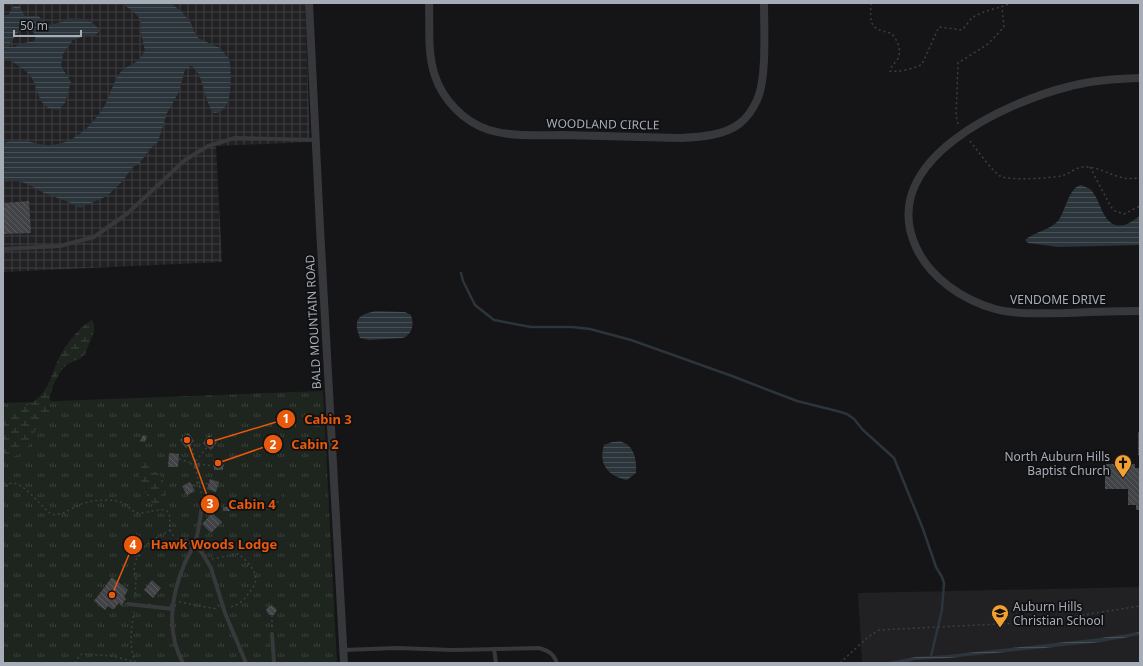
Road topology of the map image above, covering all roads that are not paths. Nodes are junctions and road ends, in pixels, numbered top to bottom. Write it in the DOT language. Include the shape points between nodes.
graph roads {
  1 [pos="310,3"];
  2 [pos="429,3"];
  3 [pos="764,3"];
  4 [pos="1140,78"];
  5 [pos="315,140"];
  6 [pos="3,250"];
  7 [pos="1140,311"];
  8 [pos="202,506"];
  9 [pos="179,540"];
  10 [pos="195,543"];
  11 [pos="128,604"];
  12 [pos="173,609"];
  13 [pos="272,634"];
  14 [pos="494,649"];
  15 [pos="343,650"];
  16 [pos="183,663"];
  17 [pos="246,663"];
  18 [pos="274,663"];
  19 [pos="344,663"];
  20 [pos="496,663"];
  21 [pos="557,663"];
  1 -- 5 [label="street, BALD MOUNTAIN ROAD"];
  2 -- 3 [label="street, WOODLAND CIRCLE" via="431,61 435,76 453,106 471,121 489,130 518,134 680,138 722,132 738,125 749,114 758,99 762,83"];
  4 -- 7 [label="street, VENDOME DRIVE" via="1093,82 1053,91 1014,105 972,127 942,149 924,169 912,192 909,215 914,242 928,267 951,287 981,304 995,309 1024,313"];
  5 -- 6 [label="lane" via="235,138 208,146 184,160 128,213 94,237 60,246"];
  5 -- 15 [label="street, BALD MOUNTAIN ROAD"];
  8 -- 10 [label="lane"];
  9 -- 10 [label="lane"];
  10 -- 12 [label="lane" via="184,563"];
  10 -- 17 [label="lane" via="211,568"];
  11 -- 12 [label="lane"];
  12 -- 16 [label="lane" via="172,632"];
  13 -- 18 [label="lane"];
  14 -- 15 [label="lane"];
  14 -- 20 [label="lane"];
  14 -- 21 [label="lane" via="539,648 553,654"];
  15 -- 19 [label="street, BALD MOUNTAIN ROAD"];
}
